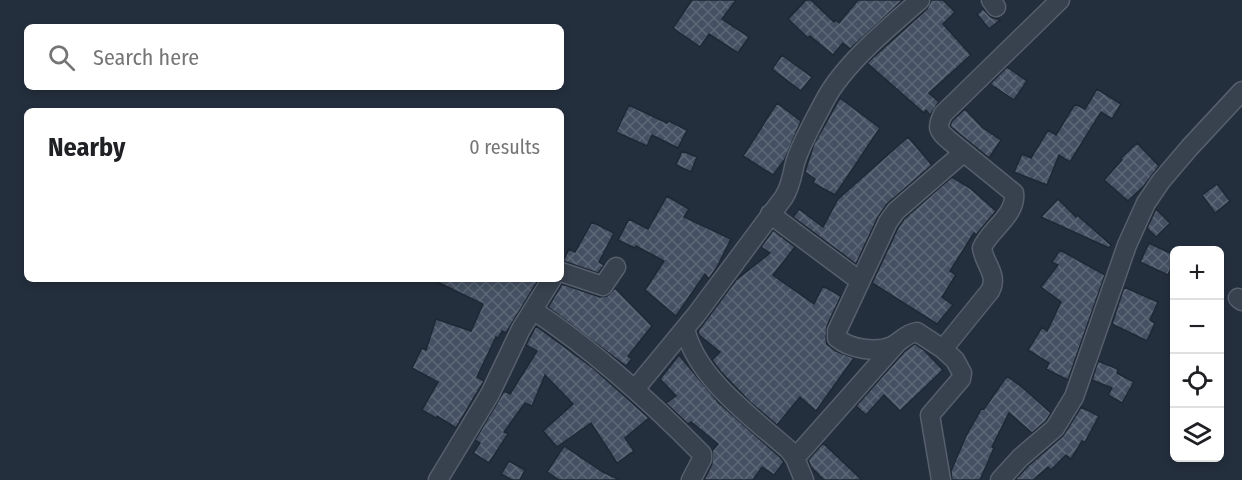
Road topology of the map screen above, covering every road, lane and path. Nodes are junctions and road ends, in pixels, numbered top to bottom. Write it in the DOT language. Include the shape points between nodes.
graph roads {
  1 [pos="920,0"];
  2 [pos="1060,0"];
  3 [pos="1242,91"];
  4 [pos="963,153"];
  5 [pos="770,214"];
  6 [pos="616,267"];
  7 [pos="564,273"];
  8 [pos="860,281"];
  9 [pos="550,282"];
  10 [pos="533,310"];
  11 [pos="684,328"];
  12 [pos="899,341"];
  13 [pos="943,349"];
  14 [pos="635,389"];
  15 [pos="795,458"];
  16 [pos="438,480"];
  17 [pos="691,480"];
  18 [pos="804,480"];
  19 [pos="941,480"];
  20 [pos="1000,480"];
  1 -- 5 [label="street" via="867,49 826,98 798,156 789,188"];
  2 -- 4 [label="street" via="943,114 938,128"];
  3 -- 20 [label="street" via="1190,147 1146,203 1074,397 1055,428"];
  4 -- 8 [label="street" via="888,222"];
  4 -- 13 [label="street" via="1011,190 1014,198 1008,213 982,248 993,276 992,286"];
  5 -- 8 [label="street"];
  5 -- 11 [label="street"];
  6 -- 7 [label="street" via="605,285 600,286"];
  8 -- 12 [label="street" via="837,338 848,345 873,349"];
  9 -- 10 [label="street"];
  10 -- 14 [label="street" via="569,334"];
  10 -- 16 [label="street" via="490,394"];
  11 -- 14 [label="street"];
  11 -- 15 [label="street" via="705,371"];
  12 -- 13 [label="street" via="917,332"];
  12 -- 15 [label="street"];
  13 -- 19 [label="street" via="956,360 962,373 930,415"];
  14 -- 17 [label="street" via="702,454"];
  15 -- 18 [label="street"];
}
